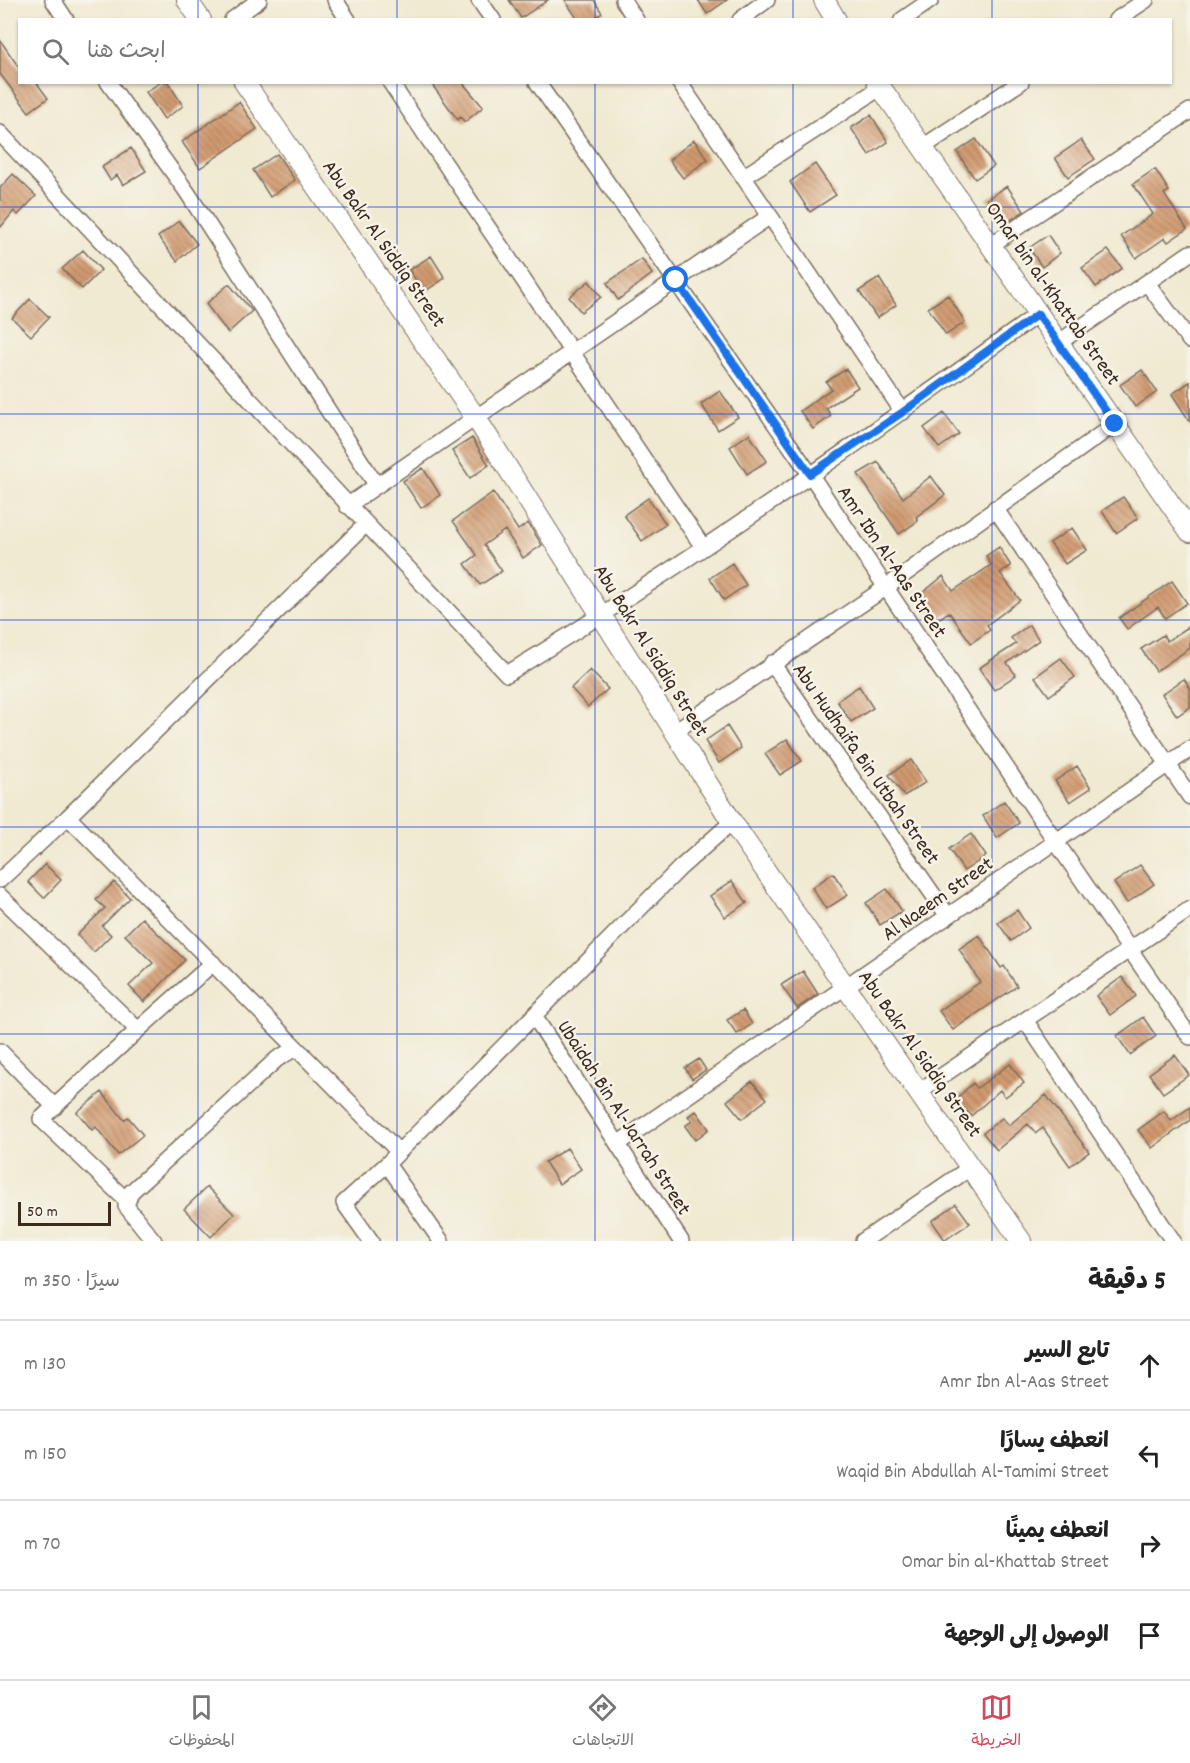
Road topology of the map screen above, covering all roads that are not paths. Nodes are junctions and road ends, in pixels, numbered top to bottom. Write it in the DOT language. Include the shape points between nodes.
graph roads {
  1 [pos="53,0"];
  2 [pos="187,0"];
  3 [pos="259,0"];
  4 [pos="335,0"];
  5 [pos="479,0"];
  6 [pos="623,0"];
  7 [pos="767,0"];
  8 [pos="931,0"];
  9 [pos="1146,0"];
  10 [pos="826,1"];
  11 [pos="65,18"];
  12 [pos="200,18"];
  13 [pos="235,18"];
  14 [pos="347,18"];
  15 [pos="492,18"];
  16 [pos="635,18"];
  17 [pos="743,18"];
  18 [pos="835,18"];
  19 [pos="905,18"];
  20 [pos="1119,18"];
  21 [pos="109,84"];
  22 [pos="245,84"];
  23 [pos="391,84"];
  24 [pos="538,84"];
  25 [pos="552,84"];
  26 [pos="680,84"];
  27 [pos="1018,84"];
  28 [pos="878,85"];
  29 [pos="1190,111"];
  30 [pos="0,134"];
  31 [pos="922,147"];
  32 [pos="743,177"];
  33 [pos="770,216"];
  34 [pos="991,244"];
  35 [pos="1190,253"];
  36 [pos="676,280"];
  37 [pos="1147,283"];
  38 [pos="1038,314"];
  39 [pos="1190,341"];
  40 [pos="1058,343"];
  41 [pos="571,353"];
  42 [pos="903,412"];
  43 [pos="476,418"];
  44 [pos="1115,424"];
  45 [pos="810,474"];
  46 [pos="377,486"];
  47 [pos="347,506"];
  48 [pos="995,508"];
  49 [pos="365,525"];
  50 [pos="1190,532"];
  51 [pos="703,547"];
  52 [pos="885,588"];
  53 [pos="602,616"];
  54 [pos="772,663"];
  55 [pos="675,731"];
  56 [pos="1190,749"];
  57 [pos="1168,764"];
  58 [pos="1190,797"];
  59 [pos="68,817"];
  60 [pos="732,822"];
  61 [pos="1056,842"];
  62 [pos="0,880"];
  63 [pos="0,896"];
  64 [pos="1190,909"];
  65 [pos="948,916"];
  66 [pos="1130,950"];
  67 [pos="213,963"];
  68 [pos="845,987"];
  69 [pos="534,1016"];
  70 [pos="1025,1020"];
  71 [pos="138,1030"];
  72 [pos="1190,1037"];
  73 [pos="0,1051"];
  74 [pos="918,1092"];
  75 [pos="55,1107"];
  76 [pos="619,1143"];
  77 [pos="399,1152"];
  78 [pos="387,1164"];
  79 [pos="970,1168"];
  80 [pos="126,1200"];
  81 [pos="154,1241"];
  82 [pos="371,1241"];
  83 [pos="441,1241"];
  84 [pos="681,1241"];
  85 [pos="863,1241"];
  86 [pos="1021,1241"];
  87 [pos="1173,1241"];
  1 -- 11 [label="street"];
  2 -- 12 [label="street"];
  3 -- 13 [label="street"];
  4 -- 14 [label="street"];
  5 -- 15 [label="street"];
  6 -- 16 [label="street"];
  7 -- 17 [label="street"];
  8 -- 19 [label="street"];
  9 -- 20 [label="street"];
  10 -- 18 [label="street"];
  21 -- 46 [label="street" via="187,192"];
  22 -- 43 [label="street, Abu Bakr Al Siddiq Street"];
  23 -- 41 [label="street"];
  24 -- 36 [label="street, Amr Ibn Al-Aas Street"];
  25 -- 36 [label="street" via="543,90"];
  26 -- 32 [label="street"];
  27 -- 31 [label="street"];
  28 -- 31 [label="street, Omar bin al-Khattab Street"];
  28 -- 32 [label="street"];
  29 -- 34 [label="street"];
  30 -- 47 [label="street"];
  31 -- 34 [label="street, Omar bin al-Khattab Street"];
  32 -- 33 [label="street"];
  33 -- 36 [label="street"];
  33 -- 42 [label="street"];
  34 -- 38 [label="street, Omar bin al-Khattab Street"];
  35 -- 37 [label="street"];
  36 -- 41 [label="street"];
  36 -- 45 [label="street, Amr Ibn Al-Aas Street"];
  37 -- 39 [label="street"];
  37 -- 40 [label="street"];
  38 -- 40 [label="street, Omar bin al-Khattab Street"];
  38 -- 42 [label="street"];
  40 -- 44 [label="street, Omar bin al-Khattab Street"];
  41 -- 43 [label="street"];
  41 -- 51 [label="street"];
  42 -- 45 [label="street"];
  43 -- 46 [label="street"];
  43 -- 53 [label="street, Abu Bakr Al Siddiq Street"];
  44 -- 48 [label="street"];
  44 -- 50 [label="street, Omar bin al-Khattab Street"];
  45 -- 51 [label="street"];
  45 -- 52 [label="street, Amr Ibn Al-Aas Street"];
  46 -- 47 [label="street"];
  47 -- 49 [label="street"];
  48 -- 52 [label="street"];
  48 -- 57 [label="street"];
  49 -- 53 [label="street" via="507,674"];
  49 -- 59 [label="street"];
  51 -- 53 [label="street"];
  52 -- 54 [label="street"];
  52 -- 61 [label="street, Amr Ibn Al-Aas Street"];
  53 -- 55 [label="street, Abu Bakr Al Siddiq Street"];
  54 -- 55 [label="street"];
  54 -- 65 [label="street, Abu Hudhaifa Bin Utbah Street"];
  55 -- 60 [label="street, Abu Bakr Al Siddiq Street"];
  56 -- 57 [label="street, Al Naeem Street"];
  57 -- 58 [label="street"];
  57 -- 61 [label="street, Al Naeem Street"];
  59 -- 62 [label="street"];
  59 -- 67 [label="street"];
  60 -- 68 [label="street, Abu Bakr Al Siddiq Street"];
  60 -- 69 [label="street" via="680,868"];
  61 -- 65 [label="street, Al Naeem Street"];
  61 -- 66 [label="street, Amr Ibn Al-Aas Street"];
  63 -- 71 [label="street"];
  64 -- 66 [label="street"];
  65 -- 68 [label="street, Al Naeem Street"];
  66 -- 70 [label="street"];
  66 -- 72 [label="street, Amr Ibn Al-Aas Street"];
  67 -- 71 [label="street"];
  67 -- 77 [label="street"];
  68 -- 74 [label="street, Abu Bakr Al Siddiq Street"];
  68 -- 76 [label="street, Al Naeem Street"];
  69 -- 76 [label="street, Ubaidah Bin Al-Jarrah Street"];
  69 -- 77 [label="street"];
  70 -- 74 [label="street"];
  70 -- 87 [label="street"];
  71 -- 75 [label="street"];
  73 -- 75 [label="street"];
  74 -- 79 [label="street, Abu Bakr Al Siddiq Street"];
  75 -- 80 [label="street" via="41,1119"];
  76 -- 84 [label="street, Ubaidah Bin Al-Jarrah Street"];
  77 -- 78 [label="street"];
  77 -- 80 [label="street" via="294,1048 268,1067"];
  78 -- 82 [label="street" via="344,1203"];
  78 -- 83 [label="street"];
  79 -- 85 [label="street"];
  79 -- 86 [label="street, Abu Bakr Al Siddiq Street"];
  80 -- 81 [label="street" via="129,1212"];
}
